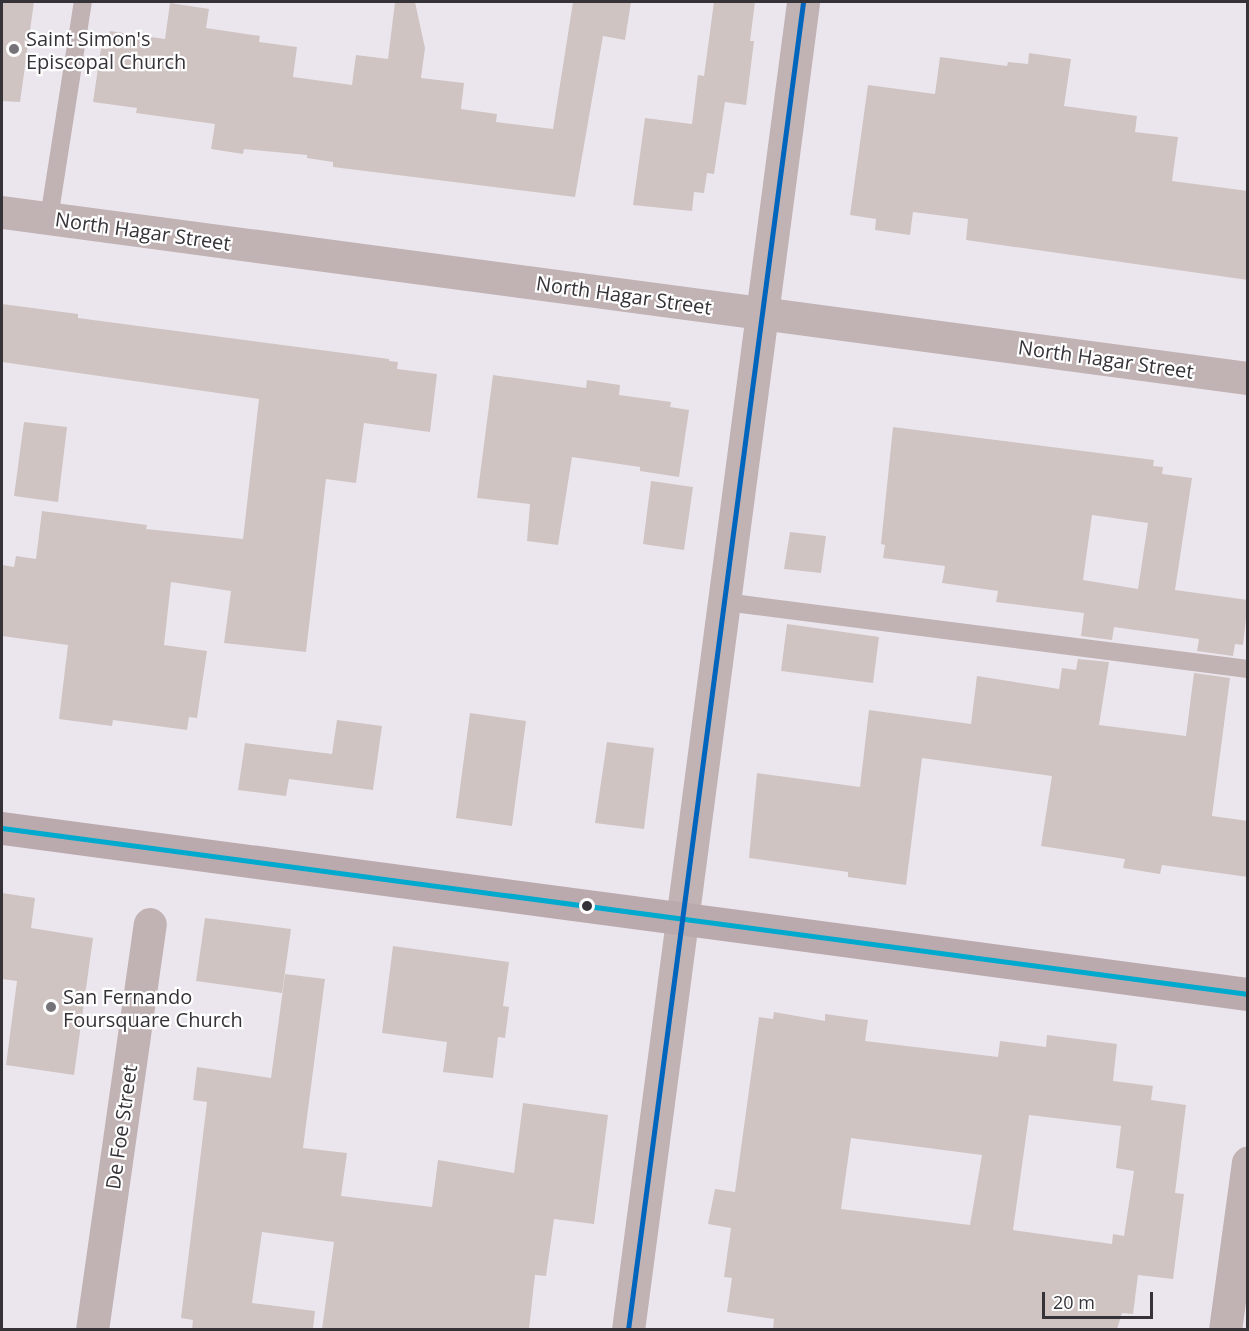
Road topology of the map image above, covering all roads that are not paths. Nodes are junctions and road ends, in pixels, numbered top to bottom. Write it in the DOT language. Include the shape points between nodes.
graph roads {
  1 [pos="83,2"];
  2 [pos="804,2"];
  3 [pos="2,212"];
  4 [pos="49,218"];
  5 [pos="762,314"];
  6 [pos="1248,378"];
  7 [pos="724,602"];
  8 [pos="1248,669"];
  9 [pos="2,828"];
  10 [pos="683,918"];
  11 [pos="150,924"];
  12 [pos="1248,994"];
  13 [pos="1248,1163"];
  14 [pos="92,1329"];
  15 [pos="628,1329"];
  16 [pos="1226,1329"];
  1 -- 4 [label="lane"];
  2 -- 5 [label="street"];
  3 -- 4 [label="street, North Hagar Street"];
  4 -- 5 [label="street, North Hagar Street"];
  5 -- 6 [label="street, North Hagar Street"];
  5 -- 7 [label="street"];
  7 -- 8 [label="lane"];
  7 -- 10 [label="street"];
  9 -- 10 [label="main road"];
  10 -- 12 [label="main road"];
  10 -- 15 [label="street"];
  11 -- 14 [label="street, De Foe Street"];
  13 -- 16 [label="street"];
}
